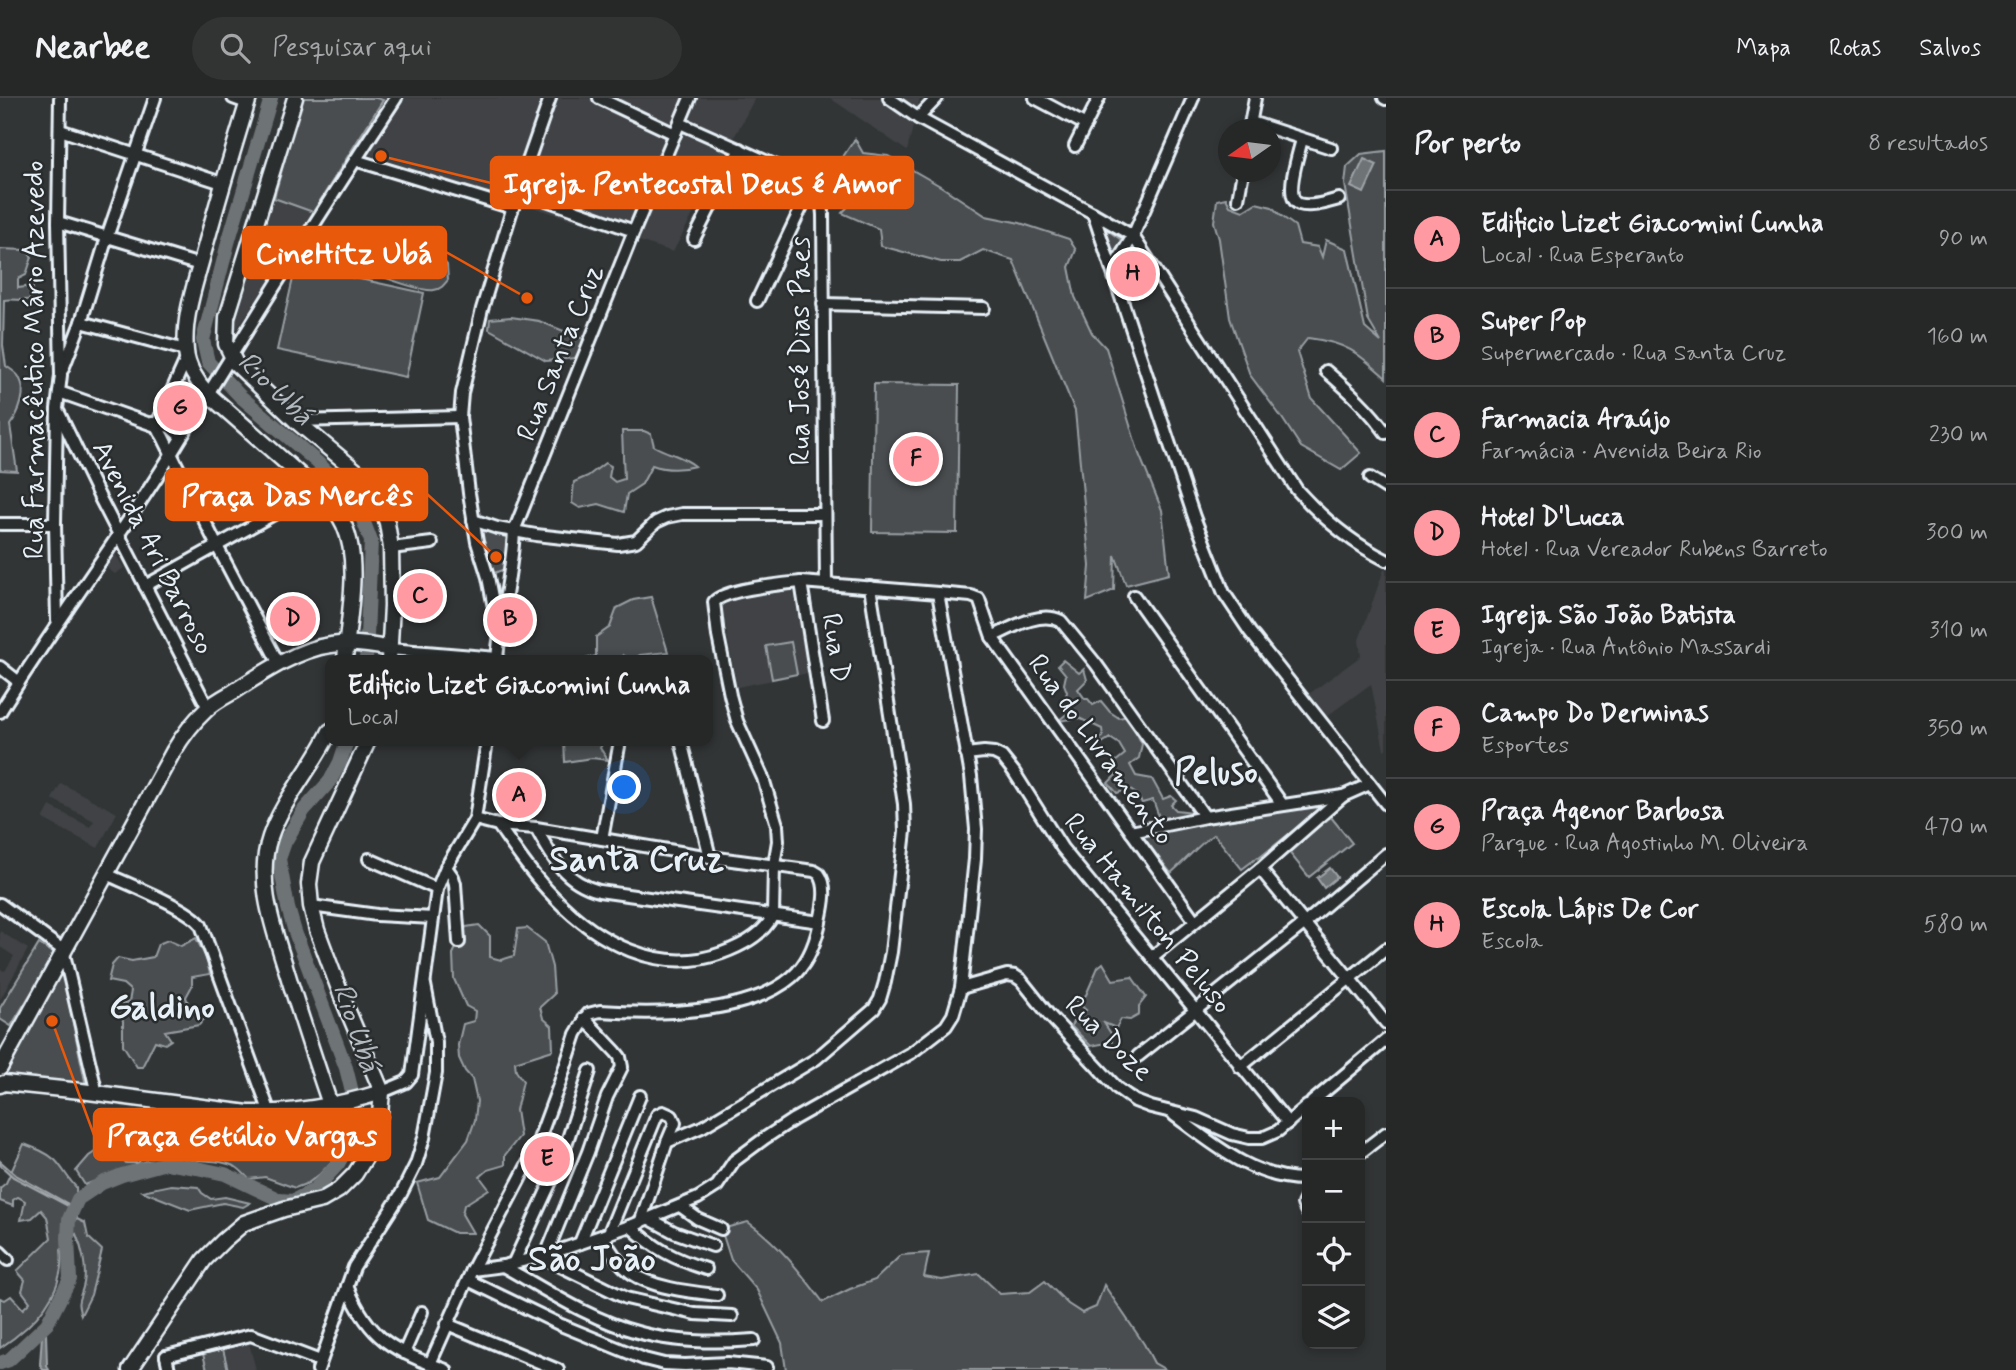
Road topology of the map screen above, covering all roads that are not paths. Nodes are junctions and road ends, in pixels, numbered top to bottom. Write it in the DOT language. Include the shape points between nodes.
graph roads {
  1 [pos="60,98"];
  2 [pos="155,98"];
  3 [pos="295,98"];
  4 [pos="396,98"];
  5 [pos="550,98"];
  6 [pos="599,98"];
  7 [pos="690,98"];
  8 [pos="889,98"];
  9 [pos="937,98"];
  10 [pos="1035,98"];
  11 [pos="1099,98"];
  12 [pos="1193,98"];
  13 [pos="1255,98"];
  14 [pos="243,100"];
  15 [pos="919,118"];
  16 [pos="1251,119"];
  17 [pos="680,123"];
  18 [pos="1086,125"];
  19 [pos="60,130"];
  20 [pos="674,134"];
  21 [pos="1281,134"];
  22 [pos="1302,139"];
  23 [pos="1075,146"];
  24 [pos="1331,148"];
  25 [pos="740,149"];
  26 [pos="136,155"];
  27 [pos="355,160"];
  28 [pos="1241,182"];
  29 [pos="222,183"];
  30 [pos="813,183"];
  31 [pos="518,190"];
  32 [pos="1238,199"];
  33 [pos="1339,199"];
  34 [pos="513,208"];
  35 [pos="1093,213"];
  36 [pos="58,222"];
  37 [pos="634,231"];
  38 [pos="1133,236"];
  39 [pos="107,237"];
  40 [pos="694,239"];
  41 [pos="200,265"];
  42 [pos="1112,270"];
  43 [pos="757,301"];
  44 [pos="823,304"];
  45 [pos="984,308"];
  46 [pos="81,322"];
  47 [pos="186,354"];
  48 [pos="229,361"];
  49 [pos="1326,370"];
  50 [pos="61,374"];
  51 [pos="211,387"];
  52 [pos="59,392"];
  53 [pos="57,409"];
  54 [pos="460,417"];
  55 [pos="296,421"];
  56 [pos="154,424"];
  57 [pos="1386,433"];
  58 [pos="180,436"];
  59 [pos="171,454"];
  60 [pos="1370,478"];
  61 [pos="1386,488"];
  62 [pos="317,491"];
  63 [pos="825,514"];
  64 [pos="473,520"];
  65 [pos="0,524"];
  66 [pos="55,524"];
  67 [pos="514,531"];
  68 [pos="119,533"];
  69 [pos="432,543"];
  70 [pos="217,546"];
  71 [pos="391,548"];
  72 [pos="1386,560"];
  73 [pos="511,574"];
  74 [pos="488,578"];
  75 [pos="801,582"];
  76 [pos="826,584"];
  77 [pos="145,586"];
  78 [pos="870,587"];
  79 [pos="939,593"];
  80 [pos="1134,596"];
  81 [pos="57,623"];
  82 [pos="499,631"];
  83 [pos="992,637"];
  84 [pos="351,645"];
  85 [pos="387,652"];
  86 [pos="347,655"];
  87 [pos="434,655"];
  88 [pos="497,655"];
  89 [pos="279,664"];
  90 [pos="0,667"];
  91 [pos="19,682"];
  92 [pos="208,708"];
  93 [pos="0,712"];
  94 [pos="823,721"];
  95 [pos="325,742"];
  96 [pos="367,746"];
  97 [pos="485,746"];
  98 [pos="619,746"];
  99 [pos="682,746"];
  100 [pos="967,754"];
  101 [pos="1370,784"];
  102 [pos="1343,796"];
  103 [pos="1282,804"];
  104 [pos="1386,804"];
  105 [pos="1205,817"];
  106 [pos="475,819"];
  107 [pos="498,825"];
  108 [pos="536,828"];
  109 [pos="1131,832"];
  110 [pos="602,839"];
  111 [pos="1386,853"];
  112 [pos="710,857"];
  113 [pos="369,859"];
  114 [pos="774,865"];
  115 [pos="446,867"];
  116 [pos="1260,869"];
  117 [pos="106,874"];
  118 [pos="437,889"];
  119 [pos="0,904"];
  120 [pos="311,906"];
  121 [pos="773,915"];
  122 [pos="433,918"];
  123 [pos="1195,921"];
  124 [pos="820,922"];
  125 [pos="1305,923"];
  126 [pos="459,942"];
  127 [pos="1386,949"];
  128 [pos="63,950"];
  129 [pos="1152,957"];
  130 [pos="1350,978"];
  131 [pos="425,985"];
  132 [pos="961,988"];
  133 [pos="1196,1011"];
  134 [pos="584,1018"];
  135 [pos="1386,1023"];
  136 [pos="1386,1040"];
  137 [pos="1138,1056"];
  138 [pos="1240,1067"];
  139 [pos="0,1068"];
  140 [pos="590,1071"];
  141 [pos="1,1081"];
  142 [pos="378,1093"];
  143 [pos="97,1094"];
  144 [pos="640,1096"];
  145 [pos="1318,1097"];
  146 [pos="334,1103"];
  147 [pos="1302,1110"];
  148 [pos="1169,1112"];
  149 [pos="270,1113"];
  150 [pos="1288,1122"];
  151 [pos="1386,1133"];
  152 [pos="667,1142"];
  153 [pos="1365,1149"];
  154 [pos="1302,1179"];
  155 [pos="680,1206"];
  156 [pos="640,1223"];
  157 [pos="721,1229"];
  158 [pos="605,1236"];
  159 [pos="580,1243"];
  160 [pos="712,1246"];
  161 [pos="544,1256"];
  162 [pos="508,1265"];
  163 [pos="706,1269"];
  164 [pos="470,1275"];
  165 [pos="347,1286"];
  166 [pos="717,1295"];
  167 [pos="422,1312"];
  168 [pos="732,1316"];
  169 [pos="447,1324"];
  170 [pos="754,1340"];
  171 [pos="150,1341"];
  172 [pos="404,1353"];
  173 [pos="166,1356"];
  174 [pos="430,1364"];
  175 [pos="319,1366"];
  176 [pos="767,1367"];
  177 [pos="130,1370"];
  178 [pos="169,1370"];
  179 [pos="446,1370"];
  180 [pos="558,1370"];
  1 -- 19 [label="street, Rua Farmacêutico Mário Azevedo"];
  2 -- 26 [label="street"];
  3 -- 48 [label="main road" via="227,317"];
  4 -- 27 [label="street"];
  5 -- 31 [label="street"];
  6 -- 20 [label="street"];
  7 -- 17 [label="street, Rua Santa Cruz"];
  8 -- 15 [label="street"];
  9 -- 15 [label="street"];
  10 -- 18 [label="street"];
  11 -- 18 [label="street"];
  12 -- 38 [label="street"];
  13 -- 16 [label="street"];
  14 -- 29 [label="main road"];
  15 -- 35 [label="street"];
  17 -- 20 [label="street, Rua Santa Cruz"];
  17 -- 25 [label="street"];
  18 -- 23 [label="street"];
  19 -- 26 [label="street"];
  19 -- 36 [label="street, Rua Farmacêutico Mário Azevedo"];
  20 -- 37 [label="street, Rua Santa Cruz"];
  21 -- 22 [label="street"];
  22 -- 24 [label="street"];
  22 -- 33 [label="street" via="1292,198 1304,205"];
  25 -- 30 [label="street"];
  25 -- 40 [label="street"];
  26 -- 29 [label="street"];
  26 -- 39 [label="street"];
  27 -- 34 [label="street"];
  27 -- 48 [label="street"];
  28 -- 32 [label="street"];
  29 -- 41 [label="main road"];
  30 -- 43 [label="street"];
  30 -- 44 [label="street, Rua José Dias Paes" via="822,204"];
  31 -- 34 [label="street"];
  31 -- 37 [label="street"];
  34 -- 54 [label="street" via="470,355"];
  35 -- 38 [label="street"];
  35 -- 42 [label="street"];
  36 -- 39 [label="street"];
  36 -- 50 [label="street, Rua Farmacêutico Mário Azevedo"];
  37 -- 67 [label="street, Rua Santa Cruz"];
  38 -- 42 [label="street"];
  38 -- 72 [label="street" via="1297,490 1343,534"];
  39 -- 41 [label="street"];
  39 -- 46 [label="street"];
  41 -- 47 [label="main road" via="186,327"];
  42 -- 101 [label="street" via="1224,593"];
  44 -- 45 [label="street"];
  44 -- 63 [label="street, Rua José Dias Paes"];
  46 -- 47 [label="street"];
  46 -- 50 [label="street"];
  47 -- 51 [label="main road" via="198,383"];
  47 -- 56 [label="street"];
  48 -- 51 [label="street"];
  48 -- 55 [label="main road"];
  49 -- 57 [label="street"];
  50 -- 52 [label="street, Rua Farmacêutico Mário Azevedo"];
  51 -- 58 [label="street"];
  51 -- 62 [label="main road"];
  52 -- 53 [label="street, Rua Farmacêutico Mário Azevedo"];
  52 -- 56 [label="street"];
  53 -- 66 [label="street, Rua Farmacêutico Mário Azevedo"];
  53 -- 68 [label="street, Avenida Ari Barroso"];
  54 -- 55 [label="street"];
  54 -- 64 [label="street"];
  55 -- 71 [label="main road" via="361,475 377,495"];
  56 -- 58 [label="street" via="170,427"];
  56 -- 59 [label="street"];
  58 -- 59 [label="street"];
  59 -- 68 [label="street"];
  59 -- 70 [label="street"];
  60 -- 61 [label="street"];
  62 -- 70 [label="street"];
  62 -- 84 [label="main road" via="334,507 351,546"];
  63 -- 67 [label="street" via="667,517 636,541 618,544"];
  63 -- 76 [label="street, Rua José Dias Paes"];
  64 -- 67 [label="street"];
  64 -- 74 [label="street"];
  65 -- 66 [label="street"];
  66 -- 81 [label="street, Rua Farmacêutico Mário Azevedo"];
  67 -- 73 [label="street, Rua Santa Cruz"];
  68 -- 77 [label="street, Avenida Ari Barroso"];
  68 -- 81 [label="street"];
  69 -- 71 [label="street"];
  70 -- 77 [label="street"];
  70 -- 89 [label="street"];
  71 -- 85 [label="main road"];
  73 -- 74 [label="street"];
  73 -- 82 [label="street, Rua Santa Cruz"];
  74 -- 82 [label="street"];
  75 -- 76 [label="street"];
  75 -- 94 [label="street, Rua D"];
  75 -- 114 [label="street" via="729,594 714,602 733,708 777,825"];
  76 -- 78 [label="street"];
  77 -- 92 [label="street, Avenida Ari Barroso"];
  78 -- 79 [label="street"];
  78 -- 152 [label="street" via="902,782 905,831 891,952 880,999 865,1018 816,1059 702,1127"];
  79 -- 83 [label="street, Rua do Livramento" via="979,599"];
  79 -- 100 [label="street"];
  80 -- 103 [label="street"];
  81 -- 91 [label="street"];
  82 -- 88 [label="street"];
  83 -- 105 [label="street" via="1035,619 1061,621"];
  83 -- 109 [label="street, Rua do Livramento"];
  84 -- 85 [label="main road"];
  84 -- 86 [label="main road"];
  84 -- 89 [label="main road" via="324,646"];
  85 -- 87 [label="street"];
  89 -- 92 [label="main road"];
  90 -- 91 [label="street"];
  91 -- 93 [label="street"];
  92 -- 117 [label="main road" via="183,735"];
  95 -- 146 [label="main road" via="279,816 265,860 271,917 303,1025"];
  96 -- 120 [label="main road" via="312,862"];
  97 -- 106 [label="street"];
  98 -- 110 [label="street"];
  99 -- 112 [label="street"];
  100 -- 129 [label="street, Rua Hamilton Peluso" via="1002,757 1062,848"];
  100 -- 132 [label="street" via="976,828"];
  101 -- 102 [label="street"];
  101 -- 104 [label="street"];
  102 -- 103 [label="street"];
  102 -- 116 [label="street"];
  103 -- 105 [label="street"];
  105 -- 109 [label="street"];
  106 -- 107 [label="street"];
  106 -- 115 [label="street"];
  107 -- 108 [label="street"];
  107 -- 121 [label="street" via="529,869 576,918 620,947 646,956 673,961 714,956 762,931"];
  108 -- 110 [label="street"];
  108 -- 121 [label="street" via="561,868 584,887"];
  109 -- 123 [label="street, Rua do Livramento"];
  110 -- 112 [label="street"];
  111 -- 125 [label="street"];
  112 -- 114 [label="street"];
  113 -- 118 [label="street"];
  114 -- 121 [label="street"];
  114 -- 124 [label="street" via="819,874 824,883"];
  115 -- 118 [label="street"];
  115 -- 126 [label="street" via="455,884"];
  116 -- 123 [label="street"];
  116 -- 125 [label="street"];
  117 -- 128 [label="main road"];
  117 -- 149 [label="street" via="184,911 201,925"];
  118 -- 122 [label="street"];
  119 -- 128 [label="street"];
  120 -- 122 [label="street"];
  120 -- 142 [label="main road"];
  121 -- 124 [label="street"];
  122 -- 131 [label="street"];
  123 -- 129 [label="street"];
  124 -- 134 [label="street" via="802,965 793,976 764,993 701,1010 600,1011"];
  125 -- 130 [label="street"];
  125 -- 133 [label="street"];
  127 -- 130 [label="street"];
  128 -- 139 [label="main road"];
  128 -- 143 [label="street"];
  129 -- 133 [label="street, Rua Hamilton Peluso"];
  130 -- 135 [label="street"];
  130 -- 138 [label="street"];
  131 -- 142 [label="street" via="411,1079"];
  131 -- 165 [label="street" via="436,1042 436,1073 424,1138 401,1194 354,1267"];
  132 -- 148 [label="street, Rua Doze" via="1015,976 1117,1088 1135,1101"];
  132 -- 155 [label="street" via="946,1026 879,1072 765,1138 734,1161 717,1186"];
  133 -- 137 [label="street"];
  133 -- 138 [label="street, Rua Hamilton Peluso"];
  134 -- 161 [label="street" via="620,1057 622,1068"];
  134 -- 164 [label="street" via="535,1150"];
  136 -- 145 [label="street"];
  138 -- 150 [label="street, Rua Hamilton Peluso"];
  140 -- 162 [label="street" via="561,1160"];
  141 -- 143 [label="main road"];
  142 -- 146 [label="main road"];
  142 -- 171 [label="main road" via="377,1126 355,1174 323,1200 244,1223 204,1260"];
  143 -- 149 [label="main road"];
  144 -- 159 [label="street"];
  146 -- 149 [label="main road"];
  147 -- 150 [label="street, Rua Doze"];
  148 -- 150 [label="street, Rua Doze" via="1249,1138 1262,1138"];
  148 -- 154 [label="street" via="1256,1169"];
  151 -- 153 [label="street"];
  152 -- 156 [label="street"];
  152 -- 158 [label="street" via="675,1120 660,1112"];
  155 -- 156 [label="street"];
  155 -- 157 [label="street"];
  156 -- 158 [label="street"];
  156 -- 160 [label="street"];
  156 -- 163 [label="street" via="654,1247"];
  158 -- 159 [label="street"];
  158 -- 166 [label="street" via="630,1272 673,1288"];
  159 -- 161 [label="street"];
  161 -- 162 [label="street"];
  161 -- 168 [label="street" via="626,1298 695,1314"];
  162 -- 164 [label="street"];
  162 -- 170 [label="street" via="579,1308 638,1333 695,1341"];
  164 -- 169 [label="street"];
  164 -- 176 [label="street" via="561,1325 644,1359 664,1364"];
  165 -- 172 [label="street" via="365,1323 380,1339"];
  165 -- 175 [label="street"];
  167 -- 172 [label="street"];
  169 -- 174 [label="street"];
  169 -- 180 [label="street"];
  171 -- 173 [label="street"];
  171 -- 177 [label="main road"];
  172 -- 174 [label="street"];
  173 -- 175 [label="street" via="251,1335"];
  173 -- 178 [label="street"];
  174 -- 179 [label="street"];
}
